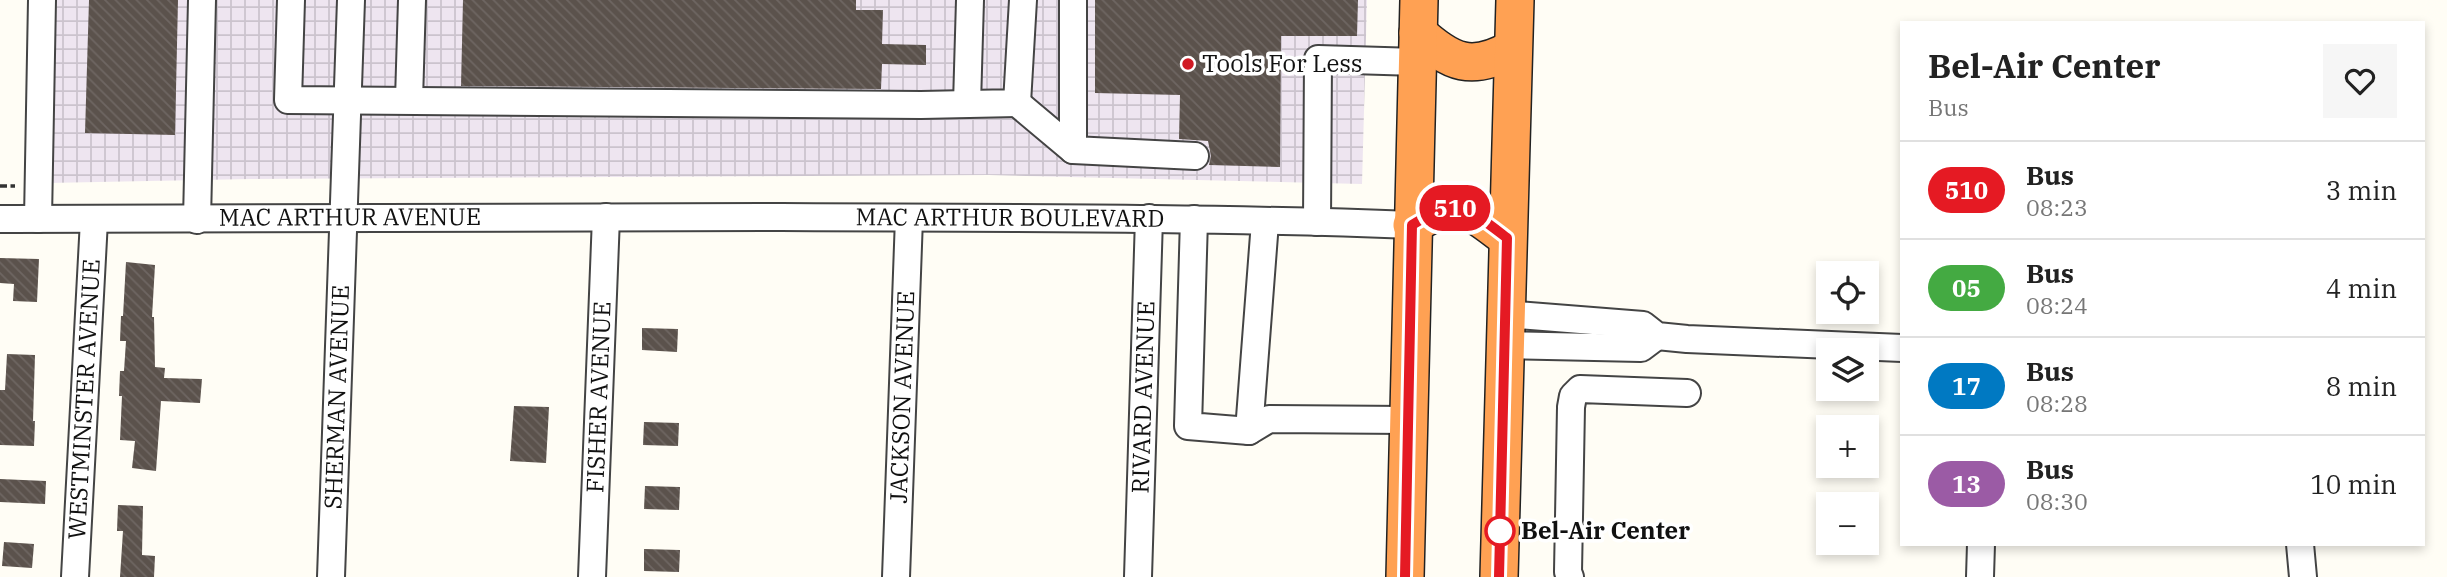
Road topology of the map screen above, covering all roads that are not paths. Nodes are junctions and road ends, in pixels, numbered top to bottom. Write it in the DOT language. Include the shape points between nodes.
graph roads {
  1 [pos="42,0"];
  2 [pos="202,0"];
  3 [pos="291,0"];
  4 [pos="351,0"];
  5 [pos="412,0"];
  6 [pos="970,0"];
  7 [pos="1023,0"];
  8 [pos="1073,0"];
  9 [pos="1515,0"];
  10 [pos="1418,32"];
  11 [pos="1513,50"];
  12 [pos="409,100"];
  13 [pos="348,101"];
  14 [pos="1017,103"];
  15 [pos="967,104"];
  16 [pos="1073,150"];
  17 [pos="1195,156"];
  18 [pos="343,216"];
  19 [pos="606,217"];
  20 [pos="909,218"];
  21 [pos="1149,218"];
  22 [pos="0,219"];
  23 [pos="38,219"];
  24 [pos="1194,219"];
  25 [pos="94,220"];
  26 [pos="197,220"];
  27 [pos="1265,222"];
  28 [pos="1317,222"];
  29 [pos="1412,225"];
  30 [pos="1507,238"];
  31 [pos="1505,330"];
  32 [pos="1900,348"];
  33 [pos="1687,393"];
  34 [pos="1408,420"];
  35 [pos="1250,431"];
  36 [pos="1981,546"];
  37 [pos="2300,546"];
  38 [pos="75,577"];
  39 [pos="331,577"];
  40 [pos="592,577"];
  41 [pos="896,577"];
  42 [pos="1138,577"];
  43 [pos="1405,577"];
  44 [pos="1499,577"];
  45 [pos="1570,577"];
  46 [pos="1980,577"];
  47 [pos="2303,577"];
  1 -- 23 [label="street"];
  2 -- 26 [label="street"];
  3 -- 13 [label="street" via="288,100"];
  4 -- 13 [label="street, SHERMAN AVENUE"];
  5 -- 12 [label="street"];
  6 -- 15 [label="street"];
  7 -- 14 [label="street"];
  8 -- 16 [label="street"];
  9 -- 11 [label="highway"];
  10 -- 11 [label="highway" via="1449,56 1472,63"];
  10 -- 28 [label="street" via="1318,59"];
  10 -- 29 [label="highway"];
  11 -- 30 [label="highway"];
  12 -- 13 [label="street"];
  12 -- 15 [label="street"];
  13 -- 18 [label="street, SHERMAN AVENUE"];
  14 -- 15 [label="street"];
  14 -- 16 [label="street"];
  16 -- 17 [label="street"];
  18 -- 19 [label="street, MAC ARTHUR AVENUE"];
  18 -- 26 [label="street, MAC ARTHUR AVENUE"];
  18 -- 39 [label="street, SHERMAN AVENUE"];
  19 -- 20 [label="street, MAC ARTHUR BOULEVARD"];
  19 -- 40 [label="street, FISHER AVENUE"];
  20 -- 21 [label="street, MAC ARTHUR BOULEVARD"];
  20 -- 41 [label="street, JACKSON AVENUE"];
  21 -- 24 [label="street, MAC ARTHUR BOULEVARD"];
  21 -- 42 [label="street, RIVARD AVENUE"];
  22 -- 23 [label="street"];
  23 -- 25 [label="street"];
  24 -- 27 [label="street, MAC ARTHUR BOULEVARD"];
  24 -- 35 [label="street" via="1188,426"];
  25 -- 26 [label="street, MAC ARTHUR AVENUE"];
  25 -- 38 [label="street, WESTMINSTER AVENUE"];
  27 -- 28 [label="street, MAC ARTHUR BOULEVARD"];
  27 -- 35 [label="street"];
  28 -- 29 [label="street, MAC ARTHUR BOULEVARD"];
  29 -- 30 [label="highway" via="1454,208 1482,219"];
  29 -- 34 [label="highway"];
  30 -- 31 [label="highway"];
  31 -- 32 [label="street" via="1641,348 1657,336"];
  31 -- 44 [label="highway"];
  33 -- 45 [label="street" via="1580,389 1573,396"];
  34 -- 35 [label="street" via="1269,419"];
  34 -- 43 [label="highway"];
  36 -- 46 [label="street"];
  37 -- 47 [label="street"];
}
